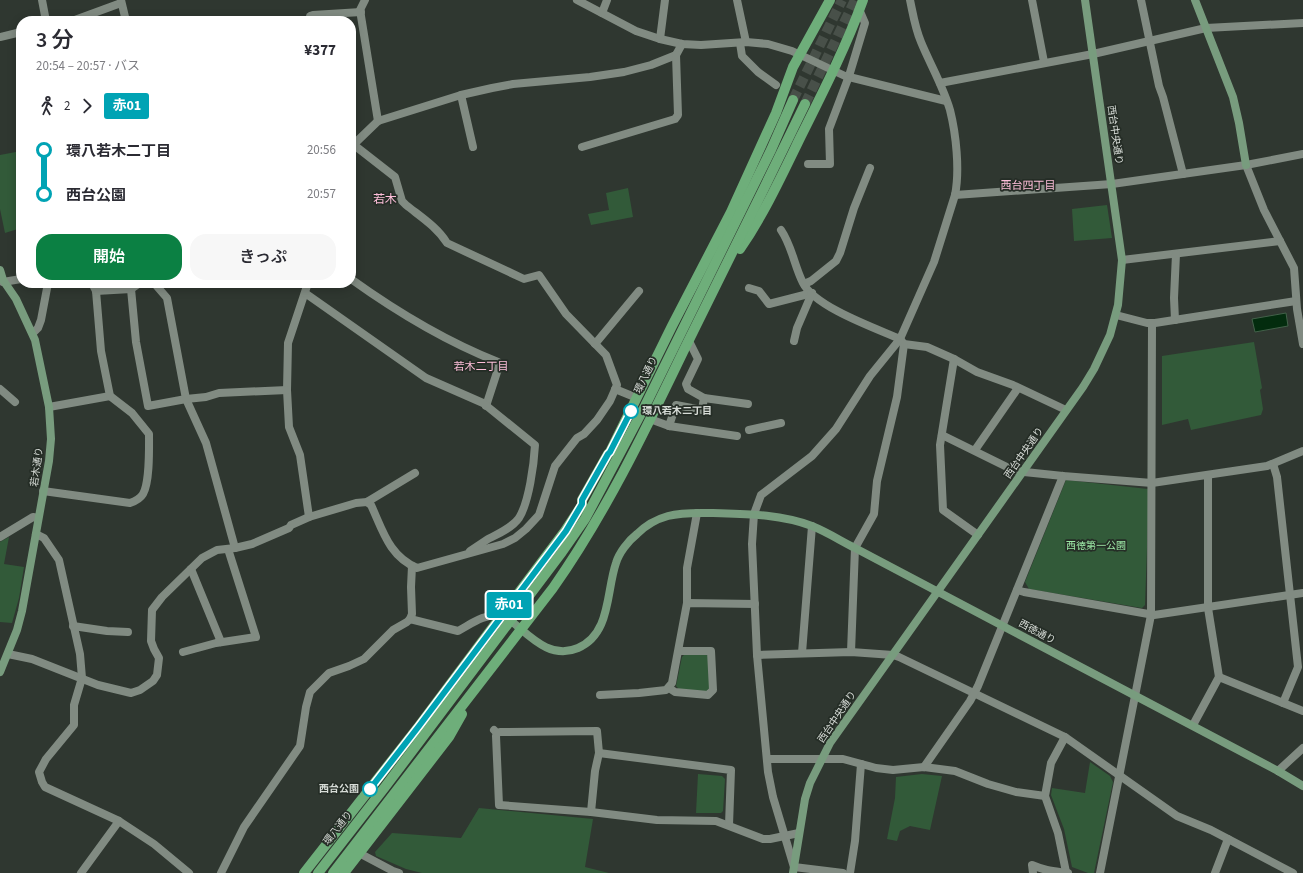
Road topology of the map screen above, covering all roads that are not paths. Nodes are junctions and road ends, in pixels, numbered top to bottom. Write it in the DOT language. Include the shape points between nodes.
graph roads {
  1 [pos="42,0"];
  2 [pos="365,0"];
  3 [pos="576,0"];
  4 [pos="607,0"];
  5 [pos="665,0"];
  6 [pos="737,0"];
  7 [pos="830,0"];
  8 [pos="910,0"];
  9 [pos="1032,0"];
  10 [pos="1085,0"];
  11 [pos="1141,0"];
  12 [pos="1195,0"];
  13 [pos="121,2"];
  14 [pos="861,5"];
  15 [pos="361,12"];
  16 [pos="602,13"];
  17 [pos="45,16"];
  18 [pos="85,16"];
  19 [pos="125,16"];
  20 [pos="310,16"];
  21 [pos="1303,23"];
  22 [pos="1206,28"];
  23 [pos="16,33"];
  24 [pos="0,36"];
  25 [pos="660,39"];
  26 [pos="1149,41"];
  27 [pos="743,42"];
  28 [pos="682,44"];
  29 [pos="1093,54"];
  30 [pos="676,55"];
  31 [pos="1044,62"];
  32 [pos="847,76"];
  33 [pos="940,83"];
  34 [pos="776,85"];
  35 [pos="461,95"];
  36 [pos="793,100"];
  37 [pos="946,101"];
  38 [pos="805,104"];
  39 [pos="378,121"];
  40 [pos="356,142"];
  41 [pos="473,147"];
  42 [pos="582,147"];
  43 [pos="356,149"];
  44 [pos="1303,154"];
  45 [pos="808,164"];
  46 [pos="1246,165"];
  47 [pos="870,168"];
  48 [pos="1183,174"];
  49 [pos="1112,184"];
  50 [pos="955,195"];
  51 [pos="734,214"];
  52 [pos="781,230"];
  53 [pos="1280,241"];
  54 [pos="1176,254"];
  55 [pos="1122,260"];
  56 [pos="0,270"];
  57 [pos="16,280"];
  58 [pos="2,281"];
  59 [pos="356,282"];
  60 [pos="717,284"];
  61 [pos="804,284"];
  62 [pos="47,288"];
  63 [pos="94,288"];
  64 [pos="131,288"];
  65 [pos="158,288"];
  66 [pos="306,288"];
  67 [pos="749,288"];
  68 [pos="639,291"];
  69 [pos="305,293"];
  70 [pos="812,293"];
  71 [pos="1296,301"];
  72 [pos="1116,315"];
  73 [pos="1175,320"];
  74 [pos="1152,324"];
  75 [pos="677,327"];
  76 [pos="33,333"];
  77 [pos="689,341"];
  78 [pos="902,341"];
  79 [pos="794,342"];
  80 [pos="595,344"];
  81 [pos="1303,344"];
  82 [pos="954,359"];
  83 [pos="1018,388"];
  84 [pos="0,389"];
  85 [pos="615,389"];
  86 [pos="287,390"];
  87 [pos="110,396"];
  88 [pos="637,398"];
  89 [pos="704,398"];
  90 [pos="186,399"];
  91 [pos="15,402"];
  92 [pos="748,404"];
  93 [pos="486,406"];
  94 [pos="49,407"];
  95 [pos="1066,410"];
  96 [pos="650,419"];
  97 [pos="782,423"];
  98 [pos="669,426"];
  99 [pos="749,430"];
  100 [pos="942,435"];
  101 [pos="737,436"];
  102 [pos="975,450"];
  103 [pos="1303,451"];
  104 [pos="1273,464"];
  105 [pos="1022,472"];
  106 [pos="415,473"];
  107 [pos="1063,476"];
  108 [pos="1208,476"];
  109 [pos="1152,483"];
  110 [pos="43,491"];
  111 [pos="367,502"];
  112 [pos="698,513"];
  113 [pos="754,514"];
  114 [pos="309,517"];
  115 [pos="38,518"];
  116 [pos="812,526"];
  117 [pos="36,534"];
  118 [pos="978,535"];
  119 [pos="0,537"];
  120 [pos="231,548"];
  121 [pos="855,548"];
  122 [pos="466,554"];
  123 [pos="412,566"];
  124 [pos="191,569"];
  125 [pos="1017,590"];
  126 [pos="938,592"];
  127 [pos="1303,594"];
  128 [pos="1290,596"];
  129 [pos="687,603"];
  130 [pos="755,604"];
  131 [pos="1208,608"];
  132 [pos="1151,615"];
  133 [pos="506,618"];
  134 [pos="410,619"];
  135 [pos="1003,625"];
  136 [pos="73,626"];
  137 [pos="521,629"];
  138 [pos="128,632"];
  139 [pos="221,642"];
  140 [pos="679,651"];
  141 [pos="183,652"];
  142 [pos="851,652"];
  143 [pos="802,653"];
  144 [pos="8,654"];
  145 [pos="892,654"];
  146 [pos="756,655"];
  147 [pos="0,672"];
  148 [pos="1219,677"];
  149 [pos="82,678"];
  150 [pos="480,683"];
  151 [pos="669,688"];
  152 [pos="975,692"];
  153 [pos="600,694"];
  154 [pos="1135,695"];
  155 [pos="1283,703"];
  156 [pos="1303,711"];
  157 [pos="1193,725"];
  158 [pos="1065,737"];
  159 [pos="1303,748"];
  160 [pos="599,753"];
  161 [pos="767,759"];
  162 [pos="821,760"];
  163 [pos="861,764"];
  164 [pos="924,767"];
  165 [pos="1278,771"];
  166 [pos="1120,776"];
  167 [pos="1303,786"];
  168 [pos="1045,796"];
  169 [pos="591,812"];
  170 [pos="119,821"];
  171 [pos="729,825"];
  172 [pos="799,833"];
  173 [pos="785,836"];
  174 [pos="1228,839"];
  175 [pos="359,853"];
  176 [pos="794,870"];
  177 [pos="80,873"];
  178 [pos="189,873"];
  179 [pos="221,873"];
  180 [pos="304,873"];
  181 [pos="318,873"];
  182 [pos="333,873"];
  183 [pos="344,873"];
  184 [pos="399,873"];
  185 [pos="843,873"];
  186 [pos="850,873"];
  187 [pos="1033,873"];
  188 [pos="1067,873"];
  189 [pos="1100,873"];
  190 [pos="1215,873"];
  191 [pos="1293,873"];
  1 -- 17 [label="street"];
  2 -- 15 [label="street"];
  3 -- 16 [label="street"];
  4 -- 16 [label="street"];
  5 -- 25 [label="street"];
  6 -- 27 [label="street"];
  7 -- 51 [label="main road" via="793,67"];
  8 -- 33 [label="street" via="920,40"];
  9 -- 31 [label="street"];
  10 -- 29 [label="street, 西台中央通り"];
  11 -- 26 [label="street"];
  12 -- 22 [label="street"];
  13 -- 18 [label="street"];
  13 -- 19 [label="street"];
  14 -- 32 [label="street" via="865,23"];
  14 -- 60 [label="main road" via="836,66 777,186 753,230"];
  15 -- 20 [label="street"];
  15 -- 39 [label="street"];
  16 -- 25 [label="street" via="636,31"];
  21 -- 22 [label="street"];
  22 -- 26 [label="street"];
  22 -- 46 [label="street" via="1233,97"];
  23 -- 24 [label="street"];
  25 -- 28 [label="street"];
  26 -- 29 [label="street"];
  26 -- 48 [label="street"];
  27 -- 28 [label="street"];
  27 -- 32 [label="street" via="768,44 793,52"];
  27 -- 34 [label="street" via="742,56"];
  28 -- 30 [label="street"];
  29 -- 31 [label="street"];
  29 -- 49 [label="street, 西台中央通り"];
  30 -- 35 [label="street" via="624,72 513,84"];
  30 -- 42 [label="street" via="678,115 674,119"];
  31 -- 33 [label="street"];
  32 -- 37 [label="street"];
  32 -- 45 [label="street" via="829,129 830,164"];
  33 -- 37 [label="street"];
  35 -- 39 [label="street"];
  35 -- 41 [label="street"];
  36 -- 51 [label="main road, 環八通り" via="771,150"];
  37 -- 50 [label="street" via="950,109 957,154"];
  38 -- 60 [label="main road"];
  39 -- 40 [label="street"];
  43 -- 80 [label="street" via="395,177 402,201 435,228 447,243 524,279 539,275 566,314"];
  44 -- 46 [label="street"];
  46 -- 48 [label="street"];
  46 -- 53 [label="street"];
  47 -- 61 [label="street" via="836,261"];
  48 -- 49 [label="street"];
  49 -- 50 [label="street"];
  49 -- 55 [label="street, 西台中央通り"];
  50 -- 78 [label="street" via="934,262"];
  51 -- 75 [label="main road, 環八通り"];
  51 -- 75 [label="main road"];
  52 -- 61 [label="street"];
  53 -- 54 [label="street"];
  53 -- 71 [label="street" via="1294,268"];
  54 -- 55 [label="street"];
  54 -- 73 [label="street"];
  55 -- 72 [label="street, 西台中央通り"];
  56 -- 58 [label="street, 若木通り"];
  57 -- 58 [label="street"];
  58 -- 76 [label="street, 若木通り" via="16,299"];
  59 -- 93 [label="street" via="416,323 458,346 498,362 499,366"];
  60 -- 77 [label="main road"];
  61 -- 70 [label="street"];
  62 -- 76 [label="street" via="41,320"];
  63 -- 87 [label="street" via="101,351"];
  64 -- 90 [label="street" via="136,342 148,406"];
  65 -- 90 [label="street" via="167,298"];
  66 -- 69 [label="street"];
  67 -- 70 [label="street" via="759,291 769,304"];
  68 -- 80 [label="street"];
  69 -- 86 [label="street" via="288,343"];
  69 -- 93 [label="street" via="426,378"];
  70 -- 78 [label="street" via="816,298 851,318"];
  70 -- 79 [label="street" via="797,328"];
  71 -- 73 [label="street"];
  71 -- 81 [label="street"];
  72 -- 74 [label="street"];
  72 -- 95 [label="street, 西台中央通り" via="1094,369"];
  73 -- 74 [label="street"];
  74 -- 109 [label="street"];
  75 -- 88 [label="main road"];
  75 -- 133 [label="main road, 環八通り" via="645,406 585,519"];
  76 -- 94 [label="street, 若木通り"];
  77 -- 89 [label="street" via="698,358 686,384 688,390"];
  77 -- 96 [label="main road"];
  78 -- 82 [label="street"];
  78 -- 113 [label="street" via="870,376 836,429 812,456 761,495"];
  78 -- 121 [label="street" via="897,397 877,481 874,514"];
  80 -- 85 [label="street" via="609,361 617,385"];
  82 -- 83 [label="street" via="976,372"];
  82 -- 100 [label="street"];
  83 -- 95 [label="street"];
  83 -- 102 [label="street"];
  84 -- 91 [label="street"];
  85 -- 88 [label="street"];
  85 -- 122 [label="street" via="598,420 577,438 555,466 539,515 531,524 515,538 503,544"];
  86 -- 90 [label="street" via="219,393"];
  86 -- 114 [label="street" via="289,427 300,455"];
  87 -- 94 [label="street"];
  87 -- 110 [label="street" via="132,413 149,434 143,494 138,500 130,503"];
  88 -- 133 [label="main road" via="566,531"];
  89 -- 92 [label="street"];
  89 -- 98 [label="street" via="702,410 676,405"];
  90 -- 120 [label="street" via="206,443"];
  93 -- 122 [label="street" via="535,446 534,463 525,503 518,519"];
  94 -- 110 [label="street, 若木通り" via="49,461"];
  95 -- 105 [label="street, 西台中央通り"];
  96 -- 98 [label="street"];
  96 -- 137 [label="main road" via="604,509 570,564"];
  97 -- 99 [label="street"];
  98 -- 101 [label="street"];
  100 -- 102 [label="street"];
  100 -- 118 [label="street" via="940,463 943,510"];
  102 -- 105 [label="street" via="1015,471"];
  103 -- 104 [label="street"];
  104 -- 108 [label="street"];
  104 -- 128 [label="street" via="1277,477"];
  105 -- 107 [label="street"];
  105 -- 118 [label="street, 西台中央通り"];
  106 -- 111 [label="street"];
  107 -- 109 [label="street"];
  107 -- 125 [label="street"];
  108 -- 109 [label="street"];
  108 -- 131 [label="street"];
  109 -- 132 [label="street"];
  110 -- 115 [label="street, 若木通り"];
  111 -- 114 [label="street"];
  111 -- 123 [label="street" via="390,547 399,558"];
  112 -- 113 [label="street, 西徳通り"];
  112 -- 129 [label="street" via="687,568"];
  112 -- 137 [label="street, 西徳通り" via="680,513 655,521 636,534 625,546 616,561 601,626 584,646 572,651 555,651 540,645"];
  113 -- 116 [label="street, 西徳通り" via="784,518"];
  113 -- 130 [label="street" via="752,544"];
  114 -- 120 [label="street" via="270,537"];
  115 -- 117 [label="street, 若木通り"];
  115 -- 119 [label="street" via="33,517"];
  116 -- 121 [label="street, 西徳通り"];
  116 -- 143 [label="street"];
  117 -- 136 [label="street" via="44,538 58,560"];
  117 -- 144 [label="street, 若木通り" via="22,612"];
  118 -- 126 [label="street, 西台中央通り"];
  120 -- 124 [label="street" via="217,550 202,558"];
  120 -- 139 [label="street" via="256,637"];
  121 -- 126 [label="street, 西徳通り"];
  121 -- 142 [label="street"];
  122 -- 123 [label="street" via="420,568"];
  123 -- 134 [label="street"];
  124 -- 139 [label="street"];
  124 -- 149 [label="street" via="152,610 152,641 159,658 157,675 153,681 131,693 98,685"];
  125 -- 132 [label="street"];
  125 -- 135 [label="street"];
  126 -- 135 [label="street, 西徳通り"];
  126 -- 145 [label="street, 西台中央通り"];
  127 -- 128 [label="street"];
  128 -- 131 [label="street"];
  128 -- 155 [label="street" via="1298,667"];
  129 -- 130 [label="street"];
  129 -- 140 [label="street"];
  130 -- 146 [label="street"];
  131 -- 132 [label="street"];
  131 -- 148 [label="street"];
  132 -- 154 [label="street"];
  133 -- 134 [label="street" via="494,615 482,618 458,631"];
  133 -- 137 [label="street, 西徳通り"];
  133 -- 180 [label="main road" via="419,726 337,835"];
  133 -- 181 [label="main road, 環八通り" via="385,787"];
  134 -- 179 [label="street" via="393,630 364,659 329,673 310,692 300,746 244,827"];
  135 -- 152 [label="street"];
  135 -- 154 [label="street, 西徳通り"];
  136 -- 138 [label="street"];
  136 -- 149 [label="street" via="80,654"];
  137 -- 150 [label="main road"];
  139 -- 141 [label="street"];
  140 -- 151 [label="street"];
  140 -- 151 [label="street" via="711,651 712,690 708,695 675,692"];
  142 -- 143 [label="street"];
  142 -- 145 [label="street"];
  143 -- 146 [label="street"];
  144 -- 147 [label="street, 若木通り"];
  144 -- 149 [label="street" via="32,659"];
  145 -- 152 [label="street"];
  145 -- 162 [label="street, 西台中央通り"];
  146 -- 161 [label="street"];
  148 -- 155 [label="street"];
  148 -- 157 [label="street"];
  149 -- 170 [label="street" via="74,705 74,725 46,759 39,772 45,787"];
  150 -- 175 [label="main road" via="449,737"];
  150 -- 182 [label="main road"];
  151 -- 153 [label="street" via="639,693"];
  152 -- 158 [label="street"];
  152 -- 164 [label="street"];
  154 -- 157 [label="street, 西徳通り"];
  154 -- 166 [label="street"];
  155 -- 156 [label="street"];
  157 -- 165 [label="street, 西徳通り"];
  158 -- 166 [label="street"];
  158 -- 168 [label="street" via="1051,763"];
  159 -- 165 [label="street"];
  160 -- 169 [label="street"];
  160 -- 169 [label="street" via="597,731 496,732 499,805"];
  160 -- 171 [label="street" via="731,770"];
  161 -- 162 [label="street"];
  161 -- 173 [label="street" via="773,797"];
  162 -- 163 [label="street" via="843,759"];
  162 -- 172 [label="street, 西台中央通り" via="805,799"];
  163 -- 164 [label="street" via="893,770"];
  163 -- 186 [label="street"];
  164 -- 168 [label="street" via="955,771 1016,792"];
  165 -- 167 [label="street, 西徳通り"];
  166 -- 174 [label="street" via="1177,816"];
  166 -- 189 [label="street"];
  168 -- 188 [label="street" via="1058,833"];
  169 -- 171 [label="street" via="657,820 712,821"];
  170 -- 177 [label="street"];
  170 -- 178 [label="street" via="154,844"];
  171 -- 173 [label="street" via="763,839"];
  172 -- 173 [label="street"];
  172 -- 176 [label="street, 西台中央通り"];
  173 -- 176 [label="street"];
  174 -- 190 [label="street"];
  174 -- 191 [label="street"];
  175 -- 183 [label="main road"];
  175 -- 184 [label="street"];
  176 -- 185 [label="street"];
  187 -- 188 [label="street" via="1032,865 1044,870"];
}
